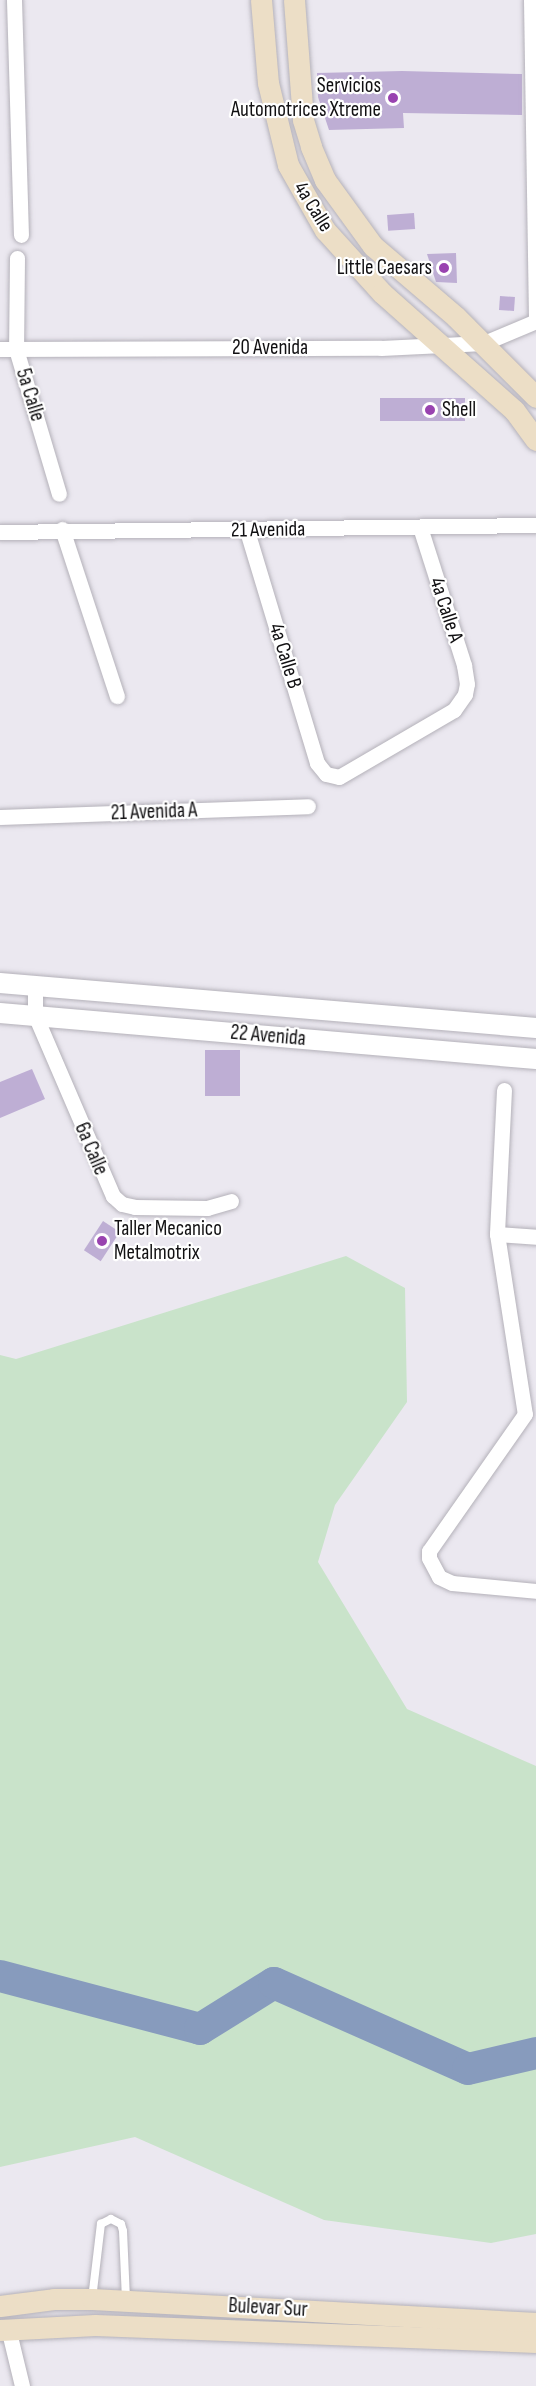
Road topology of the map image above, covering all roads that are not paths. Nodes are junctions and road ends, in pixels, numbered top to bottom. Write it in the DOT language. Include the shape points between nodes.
graph roads {
  1 [pos="14,0"];
  2 [pos="261,0"];
  3 [pos="294,0"];
  4 [pos="531,0"];
  5 [pos="535,134"];
  6 [pos="21,235"];
  7 [pos="17,258"];
  8 [pos="536,321"];
  9 [pos="439,343"];
  10 [pos="484,343"];
  11 [pos="0,349"];
  12 [pos="16,349"];
  13 [pos="536,397"];
  14 [pos="536,440"];
  15 [pos="59,494"];
  16 [pos="536,525"];
  17 [pos="420,527"];
  18 [pos="62,529"];
  19 [pos="248,531"];
  20 [pos="0,532"];
  21 [pos="117,696"];
  22 [pos="330,776"];
  23 [pos="308,806"];
  24 [pos="0,818"];
  25 [pos="0,982"];
  26 [pos="35,986"];
  27 [pos="0,1013"];
  28 [pos="35,1015"];
  29 [pos="505,1026"];
  30 [pos="536,1028"];
  31 [pos="501,1057"];
  32 [pos="536,1059"];
  33 [pos="504,1090"];
  34 [pos="231,1201"];
  35 [pos="497,1234"];
  36 [pos="536,1237"];
  37 [pos="530,1415"];
  38 [pos="536,1591"];
  39 [pos="92,2298"];
  40 [pos="126,2300"];
  41 [pos="0,2306"];
  42 [pos="536,2323"];
  43 [pos="4,2329"];
  44 [pos="536,2342"];
  45 [pos="22,2386"];
  1 -- 6 [label="street"];
  2 -- 9 [label="main road, 4a Calle" via="268,83 288,165 325,230 351,261"];
  3 -- 10 [label="main road, 4a Calle" via="303,120 326,180 374,246"];
  4 -- 5 [label="street"];
  5 -- 8 [label="street"];
  7 -- 12 [label="street, 5a Calle"];
  8 -- 10 [label="street, 20 Avenida"];
  9 -- 10 [label="street, 20 Avenida"];
  9 -- 12 [label="street, 20 Avenida" via="381,348"];
  9 -- 14 [label="main road, 4a Calle" via="514,410"];
  10 -- 13 [label="main road, 4a Calle"];
  11 -- 12 [label="street, 20 Avenida"];
  12 -- 15 [label="street, 5a Calle"];
  16 -- 17 [label="street, 21 Avenida"];
  17 -- 19 [label="street, 21 Avenida"];
  17 -- 22 [label="street, 4a Calle A" via="467,674 465,694 454,710 348,774"];
  18 -- 19 [label="street, 21 Avenida"];
  18 -- 20 [label="street, 21 Avenida"];
  18 -- 21 [label="street"];
  19 -- 22 [label="street, 4a Calle B" via="317,763"];
  23 -- 24 [label="street, 21 Avenida A"];
  25 -- 26 [label="street, 22 Avenida"];
  26 -- 28 [label="street, 6a Calle"];
  26 -- 29 [label="street, 22 Avenida"];
  27 -- 28 [label="street, 22 Avenida"];
  28 -- 31 [label="street, 22 Avenida"];
  28 -- 34 [label="street, 6a Calle" via="112,1196 135,1207 207,1208"];
  29 -- 30 [label="street, 22 Avenida"];
  29 -- 31 [label="street"];
  31 -- 32 [label="street, 22 Avenida"];
  33 -- 35 [label="street"];
  35 -- 36 [label="street"];
  35 -- 37 [label="street"];
  37 -- 38 [label="street" via="429,1551 429,1558 434,1571 452,1583"];
  39 -- 40 [label="main road, Bulevar Sur"];
  39 -- 40 [label="lane" via="101,2224 111,2219 121,2224 123,2231"];
  39 -- 41 [label="main road, Bulevar Sur"];
  40 -- 42 [label="main road, Bulevar Sur"];
  43 -- 44 [label="main road, Bulevar Sur" via="107,2325"];
  43 -- 45 [label="street"];
}
